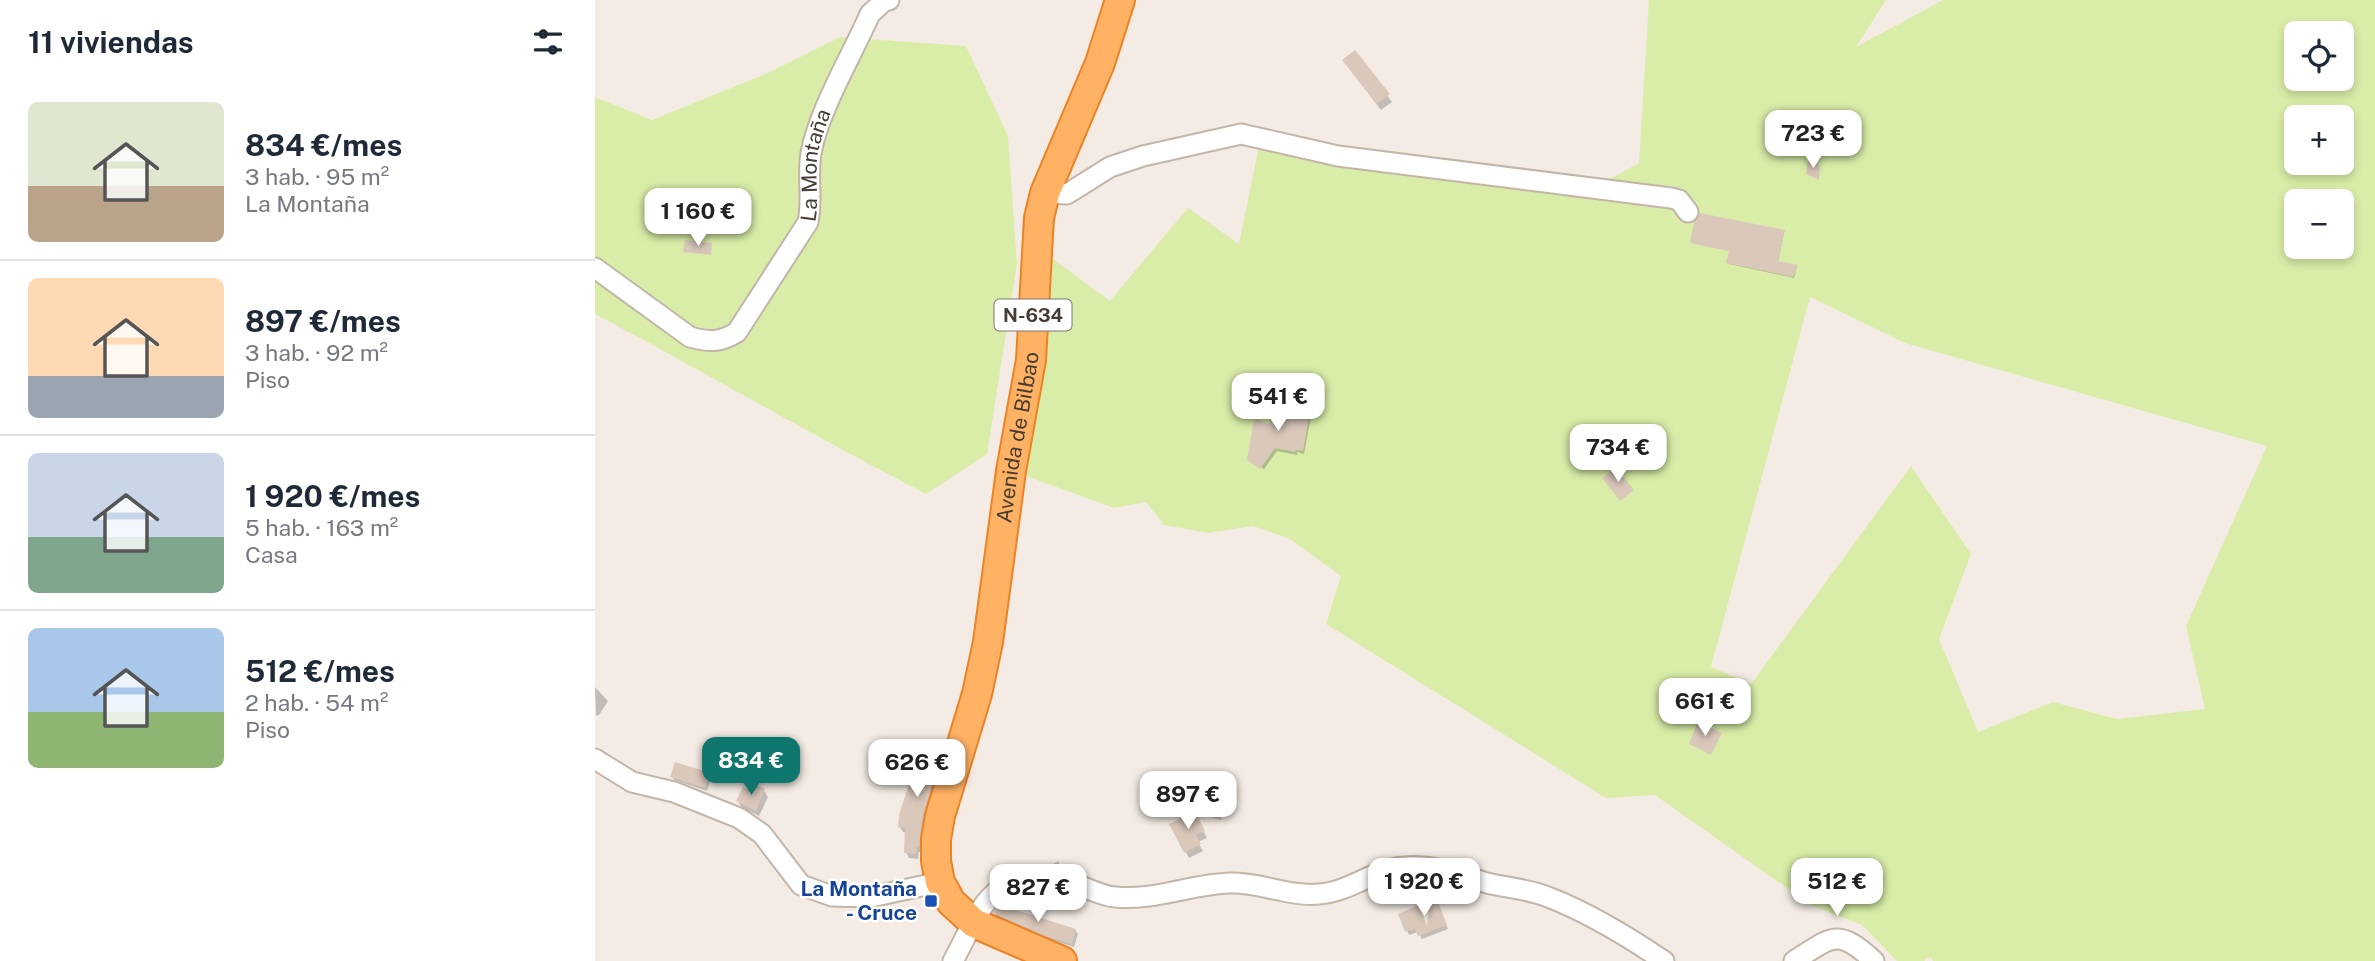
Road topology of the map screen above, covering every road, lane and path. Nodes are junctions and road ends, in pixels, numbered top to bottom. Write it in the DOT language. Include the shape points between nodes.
graph roads {
  1 [pos="889,0"];
  2 [pos="1119,0"];
  3 [pos="1045,193"];
  4 [pos="1688,212"];
  5 [pos="595,268"];
  6 [pos="595,759"];
  7 [pos="940,882"];
  8 [pos="974,923"];
  9 [pos="953,961"];
  10 [pos="1062,961"];
  11 [pos="1664,961"];
  12 [pos="1794,961"];
  13 [pos="1874,961"];
  1 -- 5 [label="street, La Montaña" via="870,14 817,130 810,155 808,222 737,332 709,342 690,337"];
  2 -- 3 [label="highway, Avenida de Bilbao / N-634" via="1100,63"];
  3 -- 4 [label="street" via="1067,194 1109,167 1241,134 1338,156 1671,198 1679,200"];
  3 -- 7 [label="highway, Avenida de Bilbao / N-634" via="1039,218 1031,360 988,642 940,816 936,839"];
  6 -- 7 [label="street" via="632,782 674,792 739,818 762,834 801,885 832,896 871,897"];
  7 -- 8 [label="highway, N-634" via="951,902"];
  8 -- 9 [label="street"];
  8 -- 10 [label="highway, N-634"];
  8 -- 11 [label="street" via="984,905 1003,887 1038,878 1061,879 1114,897 1232,883 1320,894 1391,869 1427,866 1547,897"];
  12 -- 13 [label="street" via="1840,937"];
}
